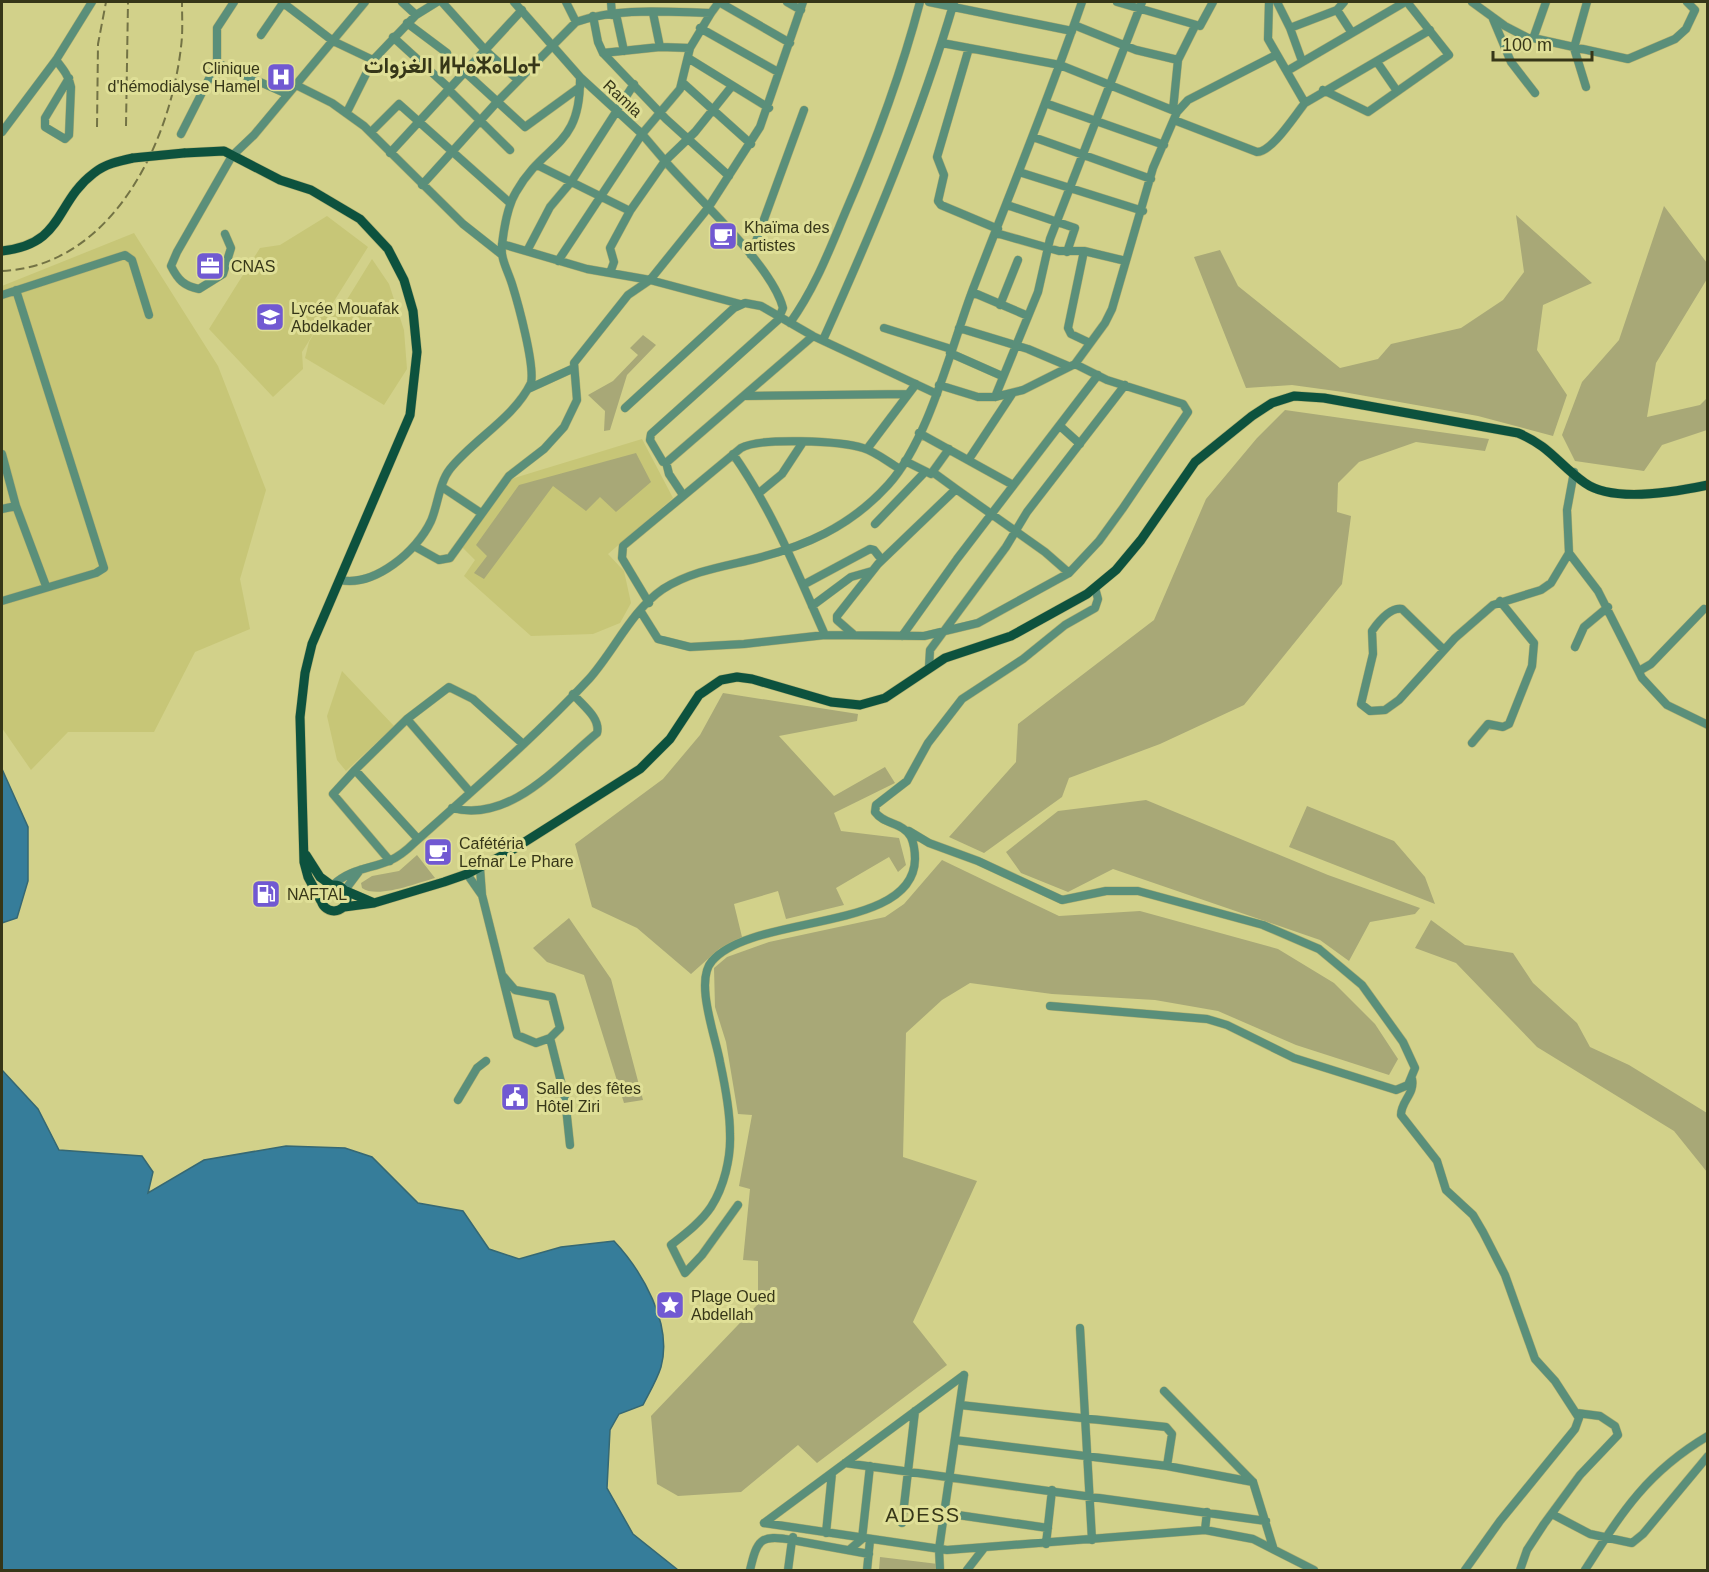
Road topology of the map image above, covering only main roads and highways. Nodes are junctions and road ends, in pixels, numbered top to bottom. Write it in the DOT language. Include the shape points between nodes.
graph roads {
  1 [pos="2,251"];
  2 [pos="1707,485"];
  3 [pos="303,848"];
  4 [pos="332,885"];
  5 [pos="345,891"];
  6 [pos="321,901"];
  7 [pos="374,903"];
  8 [pos="344,907"];
  1 -- 3 [label="main road, bridge" via="19,249 39,239 56,223 92,174 113,163 224,151 280,180 311,190 360,219 388,249 404,280 413,311 417,352 410,415 312,644 300,717"];
  2 -- 7 [label="main road" via="1644,494 1594,487 1545,447 1518,434 1324,398 1294,396 1258,411 1204,453 1130,555 1095,588 1011,636 945,658 885,698 860,705 831,702 752,679 721,680 699,695 670,740 640,769 480,868"];
  3 -- 4 [label="main road" via="312,867"];
  3 -- 6 [label="main road" via="308,878"];
  4 -- 5 [label="main road"];
  4 -- 6 [label="main road" via="323,891"];
  5 -- 7 [label="main road"];
  5 -- 8 [label="main road" via="348,899"];
  6 -- 8 [label="main road" via="333,911"];
  7 -- 8 [label="main road"];
}
